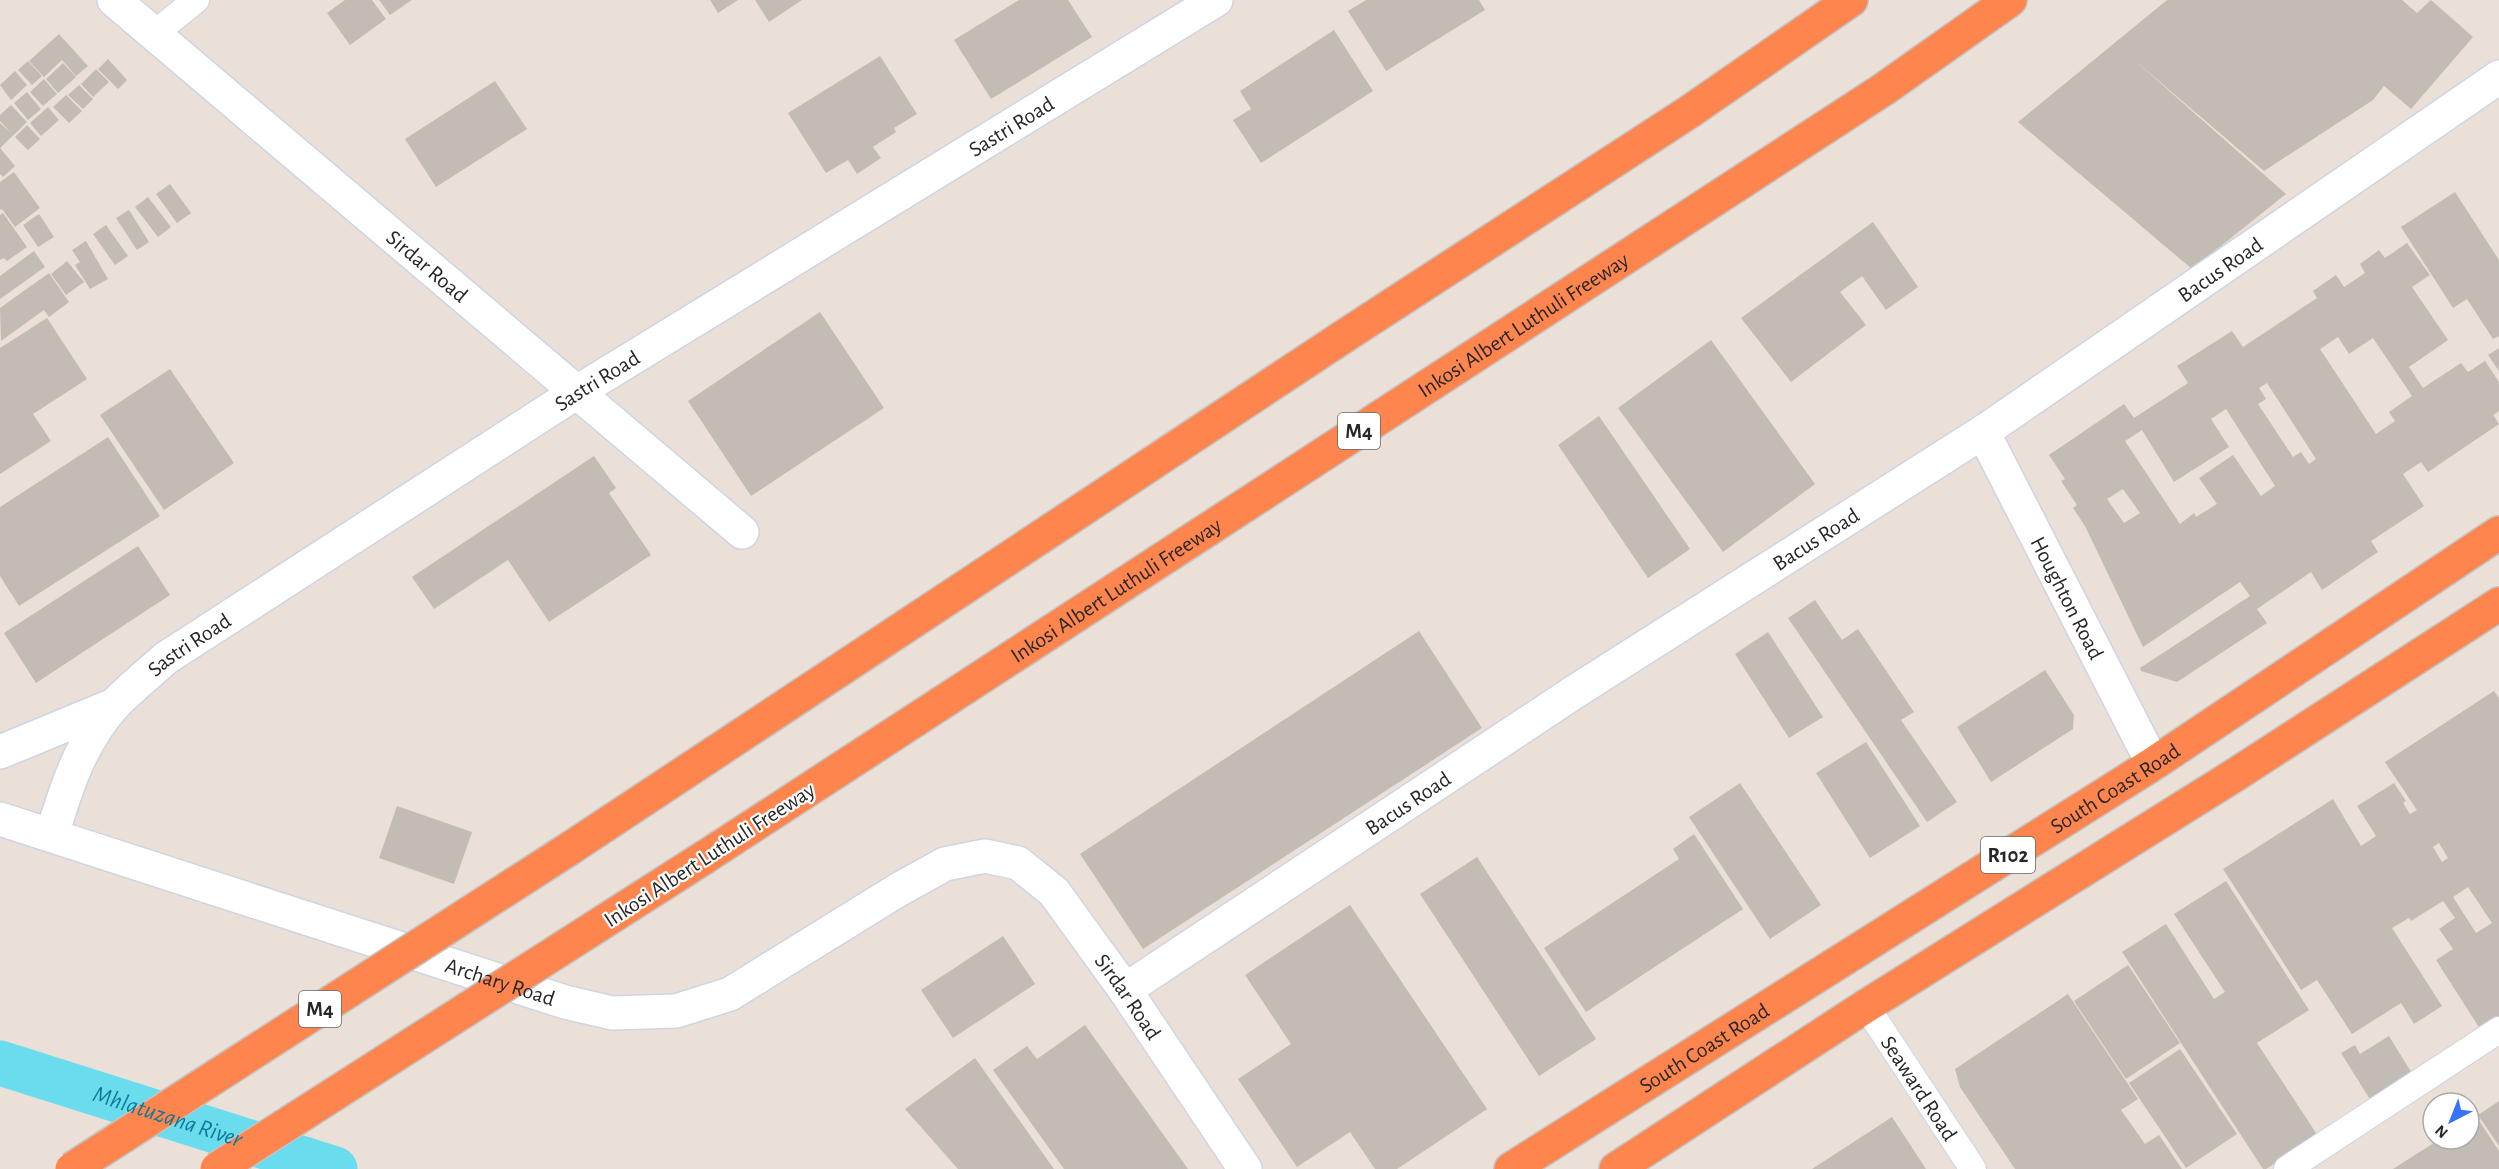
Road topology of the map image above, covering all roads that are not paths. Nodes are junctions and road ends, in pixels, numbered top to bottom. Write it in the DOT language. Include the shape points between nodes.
graph roads {
  1 [pos="114,0"];
  2 [pos="196,0"];
  3 [pos="1216,0"];
  4 [pos="1851,0"];
  5 [pos="2010,0"];
  6 [pos="154,34"];
  7 [pos="2499,76"];
  8 [pos="577,392"];
  9 [pos="1983,432"];
  10 [pos="742,532"];
  11 [pos="2499,533"];
  12 [pos="2499,604"];
  13 [pos="114,705"];
  14 [pos="0,752"];
  15 [pos="2153,764"];
  16 [pos="0,819"];
  17 [pos="52,836"];
  18 [pos="985,856"];
  19 [pos="1125,990"];
  20 [pos="1866,1006"];
  21 [pos="2499,1030"];
  22 [pos="72,1169"];
  23 [pos="217,1169"];
  24 [pos="1245,1169"];
  25 [pos="1511,1169"];
  26 [pos="1616,1169"];
  27 [pos="1973,1169"];
  28 [pos="2287,1169"];
  1 -- 6 [label="street, Sirdar Road"];
  2 -- 6 [label="lane"];
  3 -- 8 [label="street, Sastri Road"];
  4 -- 22 [label="highway, M4, bridge" via="1689,112 569,849"];
  5 -- 23 [label="highway, Inkosi Albert Luthuli Freeway / M4, bridge" via="1884,89 705,857"];
  6 -- 8 [label="street, Sirdar Road"];
  7 -- 9 [label="street, Bacus Road"];
  8 -- 10 [label="street, Sirdar Road"];
  8 -- 13 [label="street, Sastri Road" via="166,658"];
  9 -- 15 [label="street, Houghton Road"];
  9 -- 19 [label="street, Bacus Road" via="1576,691"];
  11 -- 15 [label="highway, South Coast Road / R102"];
  12 -- 20 [label="highway, R102" via="2235,776"];
  13 -- 14 [label="street"];
  13 -- 17 [label="street, Sastri Road" via="84,746 65,790"];
  15 -- 25 [label="highway, South Coast Road / R102"];
  16 -- 17 [label="street, Archary Road"];
  17 -- 18 [label="street, Archary Road" via="565,1002 612,1013 676,1011 730,994 945,864"];
  18 -- 19 [label="street, Sirdar Road" via="1018,864 1054,892"];
  19 -- 24 [label="street, Sirdar Road"];
  20 -- 26 [label="highway, R102"];
  20 -- 27 [label="lane, Seaward Road"];
  21 -- 28 [label="lane"];
}
